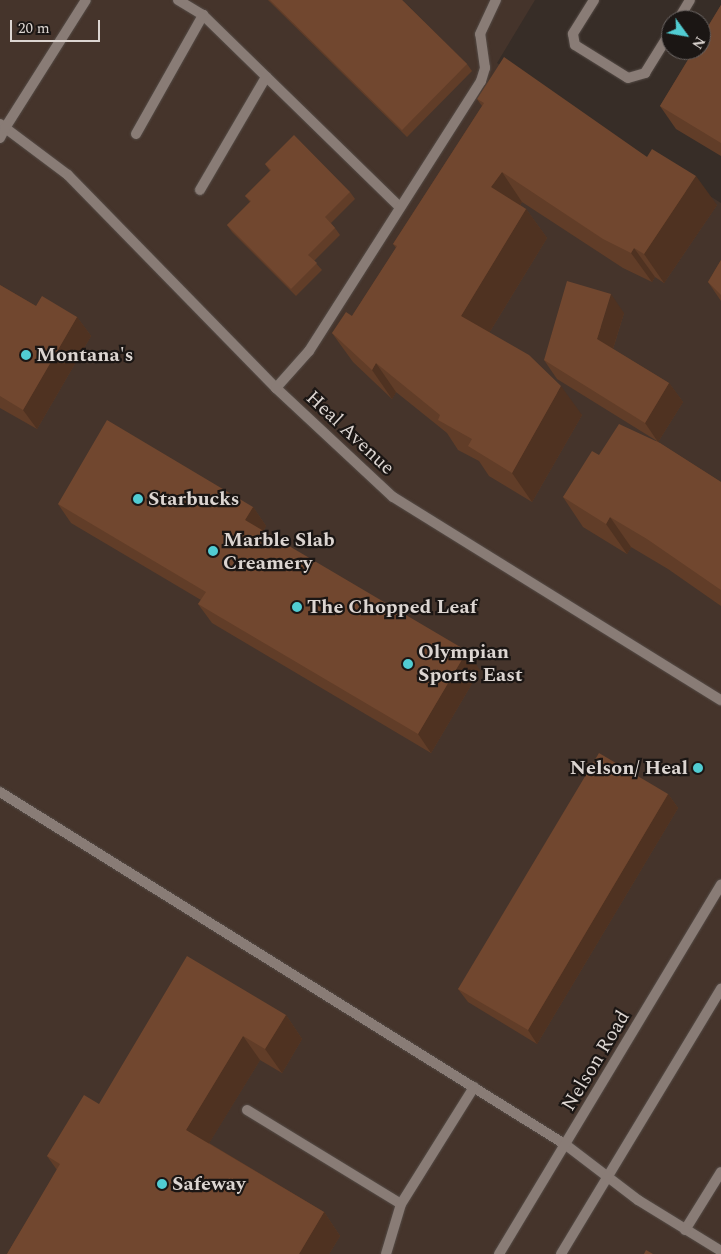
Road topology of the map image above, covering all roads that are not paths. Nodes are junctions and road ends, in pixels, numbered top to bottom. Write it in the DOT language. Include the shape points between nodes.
graph roads {
  1 [pos="86,0"];
  2 [pos="178,0"];
  3 [pos="496,0"];
  4 [pos="594,0"];
  5 [pos="203,15"];
  6 [pos="661,47"];
  7 [pos="266,77"];
  8 [pos="2,126"];
  9 [pos="136,134"];
  10 [pos="0,138"];
  11 [pos="200,190"];
  12 [pos="400,207"];
  13 [pos="276,388"];
  14 [pos="721,700"];
  15 [pos="0,792"];
  16 [pos="721,885"];
  17 [pos="721,989"];
  18 [pos="474,1088"];
  19 [pos="247,1110"];
  20 [pos="566,1146"];
  21 [pos="721,1172"];
  22 [pos="611,1176"];
  23 [pos="400,1204"];
  24 [pos="685,1230"];
  25 [pos="721,1251"];
  26 [pos="386,1254"];
  27 [pos="499,1254"];
  28 [pos="560,1254"];
  1 -- 8 [label="street"];
  2 -- 5 [label="street"];
  3 -- 12 [label="street" via="480,34 485,68 481,81"];
  4 -- 6 [label="street" via="573,34 575,44 628,78 645,73"];
  5 -- 7 [label="street"];
  5 -- 9 [label="street"];
  7 -- 11 [label="street"];
  7 -- 12 [label="street"];
  8 -- 10 [label="street"];
  8 -- 13 [label="street, Heal Avenue" via="68,176"];
  12 -- 13 [label="street" via="309,351"];
  13 -- 14 [label="street, Heal Avenue" via="393,497"];
  15 -- 18 [label="street"];
  16 -- 20 [label="street, Nelson Road"];
  17 -- 22 [label="street"];
  18 -- 20 [label="street"];
  18 -- 23 [label="street"];
  19 -- 23 [label="street"];
  20 -- 22 [label="street"];
  20 -- 27 [label="street, Nelson Road"];
  21 -- 24 [label="street"];
  22 -- 24 [label="street" via="638,1200"];
  22 -- 28 [label="street"];
  23 -- 26 [label="street"];
  24 -- 25 [label="street"];
}
